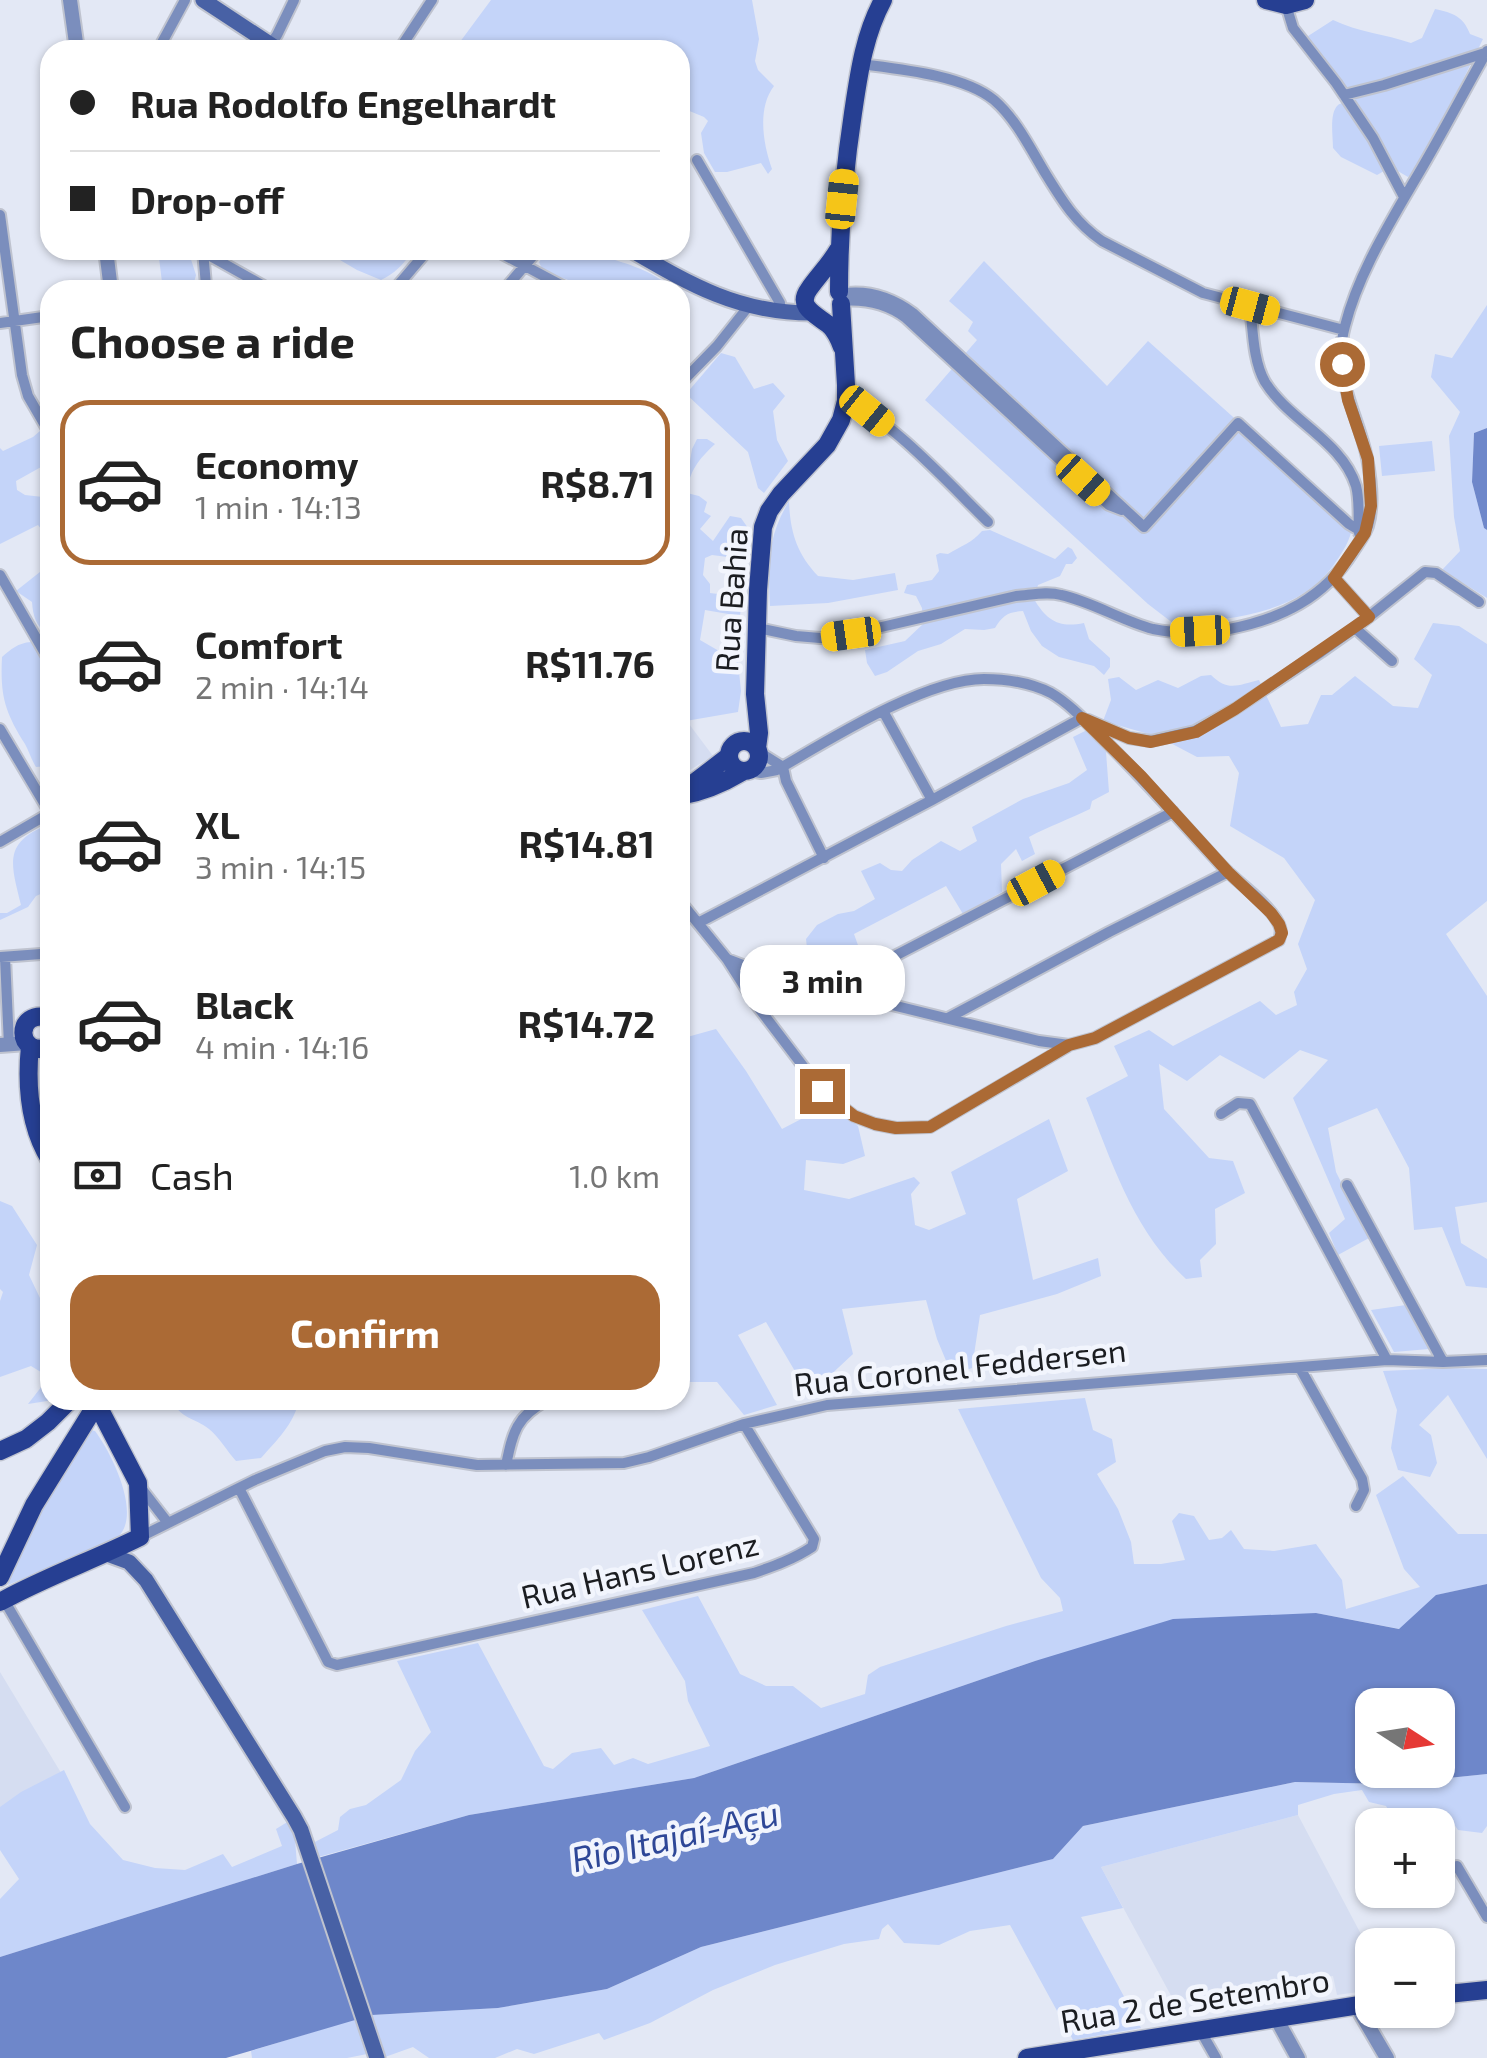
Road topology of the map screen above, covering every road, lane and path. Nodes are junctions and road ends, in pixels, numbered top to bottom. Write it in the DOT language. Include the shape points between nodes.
graph roads {
  1 [pos="70,0"];
  2 [pos="184,0"];
  3 [pos="203,0"];
  4 [pos="294,0"];
  5 [pos="432,0"];
  6 [pos="883,0"];
  7 [pos="1266,0"];
  8 [pos="1305,0"];
  9 [pos="1285,2"];
  10 [pos="76,40"];
  11 [pos="163,40"];
  12 [pos="260,40"];
  13 [pos="276,40"];
  14 [pos="405,40"];
  15 [pos="1486,52"];
  16 [pos="860,64"];
  17 [pos="1344,95"];
  18 [pos="697,160"];
  19 [pos="1404,197"];
  20 [pos="0,215"];
  21 [pos="839,249"];
  22 [pos="218,260"];
  23 [pos="420,260"];
  24 [pos="513,260"];
  25 [pos="529,260"];
  26 [pos="650,260"];
  27 [pos="524,266"];
  28 [pos="253,280"];
  29 [pos="402,280"];
  30 [pos="512,280"];
  31 [pos="551,280"];
  32 [pos="688,280"];
  33 [pos="690,281"];
  34 [pos="811,287"];
  35 [pos="840,298"];
  36 [pos="780,303"];
  37 [pos="1250,306"];
  38 [pos="748,307"];
  39 [pos="815,316"];
  40 [pos="40,317"];
  41 [pos="15,321"];
  42 [pos="0,323"];
  43 [pos="1344,330"];
  44 [pos="844,357"];
  45 [pos="690,373"];
  46 [pos="846,402"];
  47 [pos="40,417"];
  48 [pos="988,522"];
  49 [pos="1360,535"];
  50 [pos="0,576"];
  51 [pos="1334,578"];
  52 [pos="1479,602"];
  53 [pos="1369,617"];
  54 [pos="758,628"];
  55 [pos="1356,628"];
  56 [pos="40,645"];
  57 [pos="1392,661"];
  58 [pos="756,694"];
  59 [pos="884,711"];
  60 [pos="1082,718"];
  61 [pos="0,729"];
  62 [pos="733,749"];
  63 [pos="758,750"];
  64 [pos="783,767"];
  65 [pos="745,771"];
  66 [pos="690,787"];
  67 [pos="690,793"];
  68 [pos="40,796"];
  69 [pos="932,800"];
  70 [pos="1173,812"];
  71 [pos="40,819"];
  72 [pos="0,842"];
  73 [pos="824,858"];
  74 [pos="1228,872"];
  75 [pos="690,914"];
  76 [pos="698,924"];
  77 [pos="40,954"];
  78 [pos="3,957"];
  79 [pos="727,959"];
  80 [pos="830,990"];
  81 [pos="40,1017"];
  82 [pos="947,1019"];
  83 [pos="24,1038"];
  84 [pos="1069,1045"];
  85 [pos="1221,1114"];
  86 [pos="40,1139"];
  87 [pos="1348,1185"];
  88 [pos="1387,1360"];
  89 [pos="1487,1360"];
  90 [pos="1442,1362"];
  91 [pos="1300,1368"];
  92 [pos="60,1410"];
  93 [pos="90,1410"];
  94 [pos="93,1410"];
  95 [pos="97,1410"];
  96 [pos="534,1410"];
  97 [pos="48,1422"];
  98 [pos="744,1424"];
  99 [pos="0,1451"];
  100 [pos="506,1465"];
  101 [pos="138,1483"];
  102 [pos="239,1488"];
  103 [pos="1356,1506"];
  104 [pos="168,1523"];
  105 [pos="140,1537"];
  106 [pos="107,1554"];
  107 [pos="0,1577"];
  108 [pos="146,1580"];
  109 [pos="2,1601"];
  110 [pos="125,1807"];
  111 [pos="1456,1866"];
  112 [pos="1487,1917"];
  113 [pos="1487,1990"];
  114 [pos="1455,1993"];
  115 [pos="1355,2005"];
  116 [pos="1276,2018"];
  117 [pos="1374,2028"];
  118 [pos="1200,2030"];
  119 [pos="377,2058"];
  120 [pos="1028,2058"];
  121 [pos="1216,2058"];
  122 [pos="1298,2058"];
  123 [pos="1387,2058"];
  1 -- 10 [label="street"];
  2 -- 11 [label="street"];
  3 -- 12 [label="main road"];
  4 -- 13 [label="street"];
  5 -- 14 [label="street"];
  6 -- 16 [label="main road, Rua Bahia"];
  7 -- 9 [label="main road"];
  8 -- 9 [label="main road"];
  9 -- 17 [label="street" via="1293,28"];
  15 -- 17 [label="street"];
  15 -- 19 [label="street"];
  16 -- 21 [label="main road, Rua Bahia"];
  16 -- 37 [label="street" via="980,90 1014,122 1086,230 1203,294"];
  17 -- 19 [label="street"];
  18 -- 36 [label="street"];
  19 -- 43 [label="street"];
  20 -- 41 [label="street"];
  21 -- 34 [label="main road"];
  21 -- 35 [label="main road, Rua Bahia"];
  22 -- 28 [label="street"];
  23 -- 29 [label="street"];
  24 -- 27 [label="street"];
  25 -- 27 [label="street"];
  26 -- 32 [label="main road"];
  27 -- 30 [label="street"];
  27 -- 31 [label="street"];
  33 -- 38 [label="main road"];
  34 -- 35 [label="main road" via="828,283"];
  34 -- 36 [label="main road"];
  34 -- 39 [label="main road" via="806,305"];
  35 -- 39 [label="main road" via="830,317"];
  35 -- 44 [label="main road, Rua Bahia"];
  35 -- 49 [label="street" via="897,311 1144,527 1238,424"];
  36 -- 38 [label="main road"];
  37 -- 43 [label="street"];
  37 -- 49 [label="street" via="1264,380 1350,472"];
  38 -- 39 [label="main road"];
  38 -- 45 [label="street"];
  39 -- 44 [label="main road, Rua Bahia" via="836,332"];
  40 -- 41 [label="street"];
  41 -- 42 [label="street"];
  41 -- 47 [label="street" via="22,375"];
  43 -- 49 [label="street" via="1348,400 1368,459 1370,515"];
  44 -- 46 [label="main road, Rua Bahia"];
  46 -- 48 [label="street" via="899,437"];
  46 -- 54 [label="main road, Rua Bahia" via="835,432 766,518"];
  49 -- 51 [label="street"];
  50 -- 56 [label="street"];
  51 -- 53 [label="street"];
  51 -- 54 [label="street" via="1279,616 1224,630 1152,628 1059,594 1016,596 820,638"];
  52 -- 53 [label="street" via="1425,572"];
  53 -- 55 [label="street"];
  54 -- 58 [label="main road, Rua Bahia"];
  55 -- 57 [label="street"];
  55 -- 60 [label="street" via="1196,732 1151,742"];
  58 -- 62 [label="main road, Rua Bahia"];
  58 -- 63 [label="main road, Rua Bahia"];
  59 -- 60 [label="street" via="926,691 982,678 1052,694"];
  59 -- 64 [label="street"];
  59 -- 69 [label="street"];
  60 -- 69 [label="street"];
  60 -- 70 [label="street"];
  61 -- 68 [label="street"];
  62 -- 63 [label="main road" via="750,742"];
  62 -- 65 [label="main road" via="732,766"];
  62 -- 66 [label="main road"];
  63 -- 64 [label="street"];
  63 -- 65 [label="main road" via="758,763"];
  64 -- 65 [label="street"];
  64 -- 73 [label="street"];
  65 -- 67 [label="main road"];
  69 -- 73 [label="street"];
  70 -- 74 [label="street"];
  70 -- 80 [label="street"];
  71 -- 72 [label="street"];
  73 -- 76 [label="street"];
  74 -- 82 [label="street"];
  74 -- 84 [label="street" via="1271,913 1279,940 1095,1038"];
  75 -- 76 [label="street"];
  76 -- 79 [label="street"];
  77 -- 78 [label="street"];
  78 -- 83 [label="street"];
  79 -- 80 [label="street"];
  79 -- 84 [label="street" via="822,1091 875,1124 930,1127"];
  80 -- 82 [label="street"];
  81 -- 83 [label="main road"];
  82 -- 84 [label="street"];
  83 -- 86 [label="main road"];
  85 -- 88 [label="street" via="1250,1104"];
  87 -- 90 [label="street"];
  88 -- 90 [label="street, Rua Coronel Feddersen"];
  88 -- 91 [label="street, Rua Coronel Feddersen"];
  89 -- 90 [label="street, Rua Coronel Feddersen"];
  91 -- 98 [label="street, Rua Coronel Feddersen" via="826,1405"];
  91 -- 103 [label="street" via="1362,1479"];
  92 -- 97 [label="main road"];
  93 -- 97 [label="main road"];
  94 -- 107 [label="main road" via="34,1504"];
  95 -- 101 [label="main road"];
  96 -- 100 [label="street" via="520,1420"];
  97 -- 99 [label="main road"];
  98 -- 100 [label="street, Rua Coronel Feddersen" via="624,1463"];
  98 -- 102 [label="street, Rua Hans Lorenz" via="814,1539 808,1551 754,1573 337,1665 328,1662"];
  100 -- 102 [label="street, Rua Coronel Feddersen" via="345,1447"];
  101 -- 104 [label="street"];
  101 -- 105 [label="main road"];
  102 -- 104 [label="street, Rua Coronel Feddersen"];
  104 -- 105 [label="street, Rua Coronel Feddersen"];
  105 -- 106 [label="main road, Rua Coronel Feddersen"];
  105 -- 108 [label="main road"];
  106 -- 108 [label="main road" via="129,1562"];
  106 -- 109 [label="main road, Rua Coronel Feddersen"];
  108 -- 119 [label="main road" via="294,1818"];
  109 -- 110 [label="street"];
  111 -- 112 [label="street"];
  113 -- 114 [label="main road"];
  115 -- 116 [label="main road, Rua 2 de Setembro"];
  116 -- 118 [label="main road, Rua 2 de Setembro"];
  116 -- 122 [label="street"];
  117 -- 123 [label="street"];
  118 -- 120 [label="main road, Rua 2 de Setembro"];
  118 -- 121 [label="street"];
}
